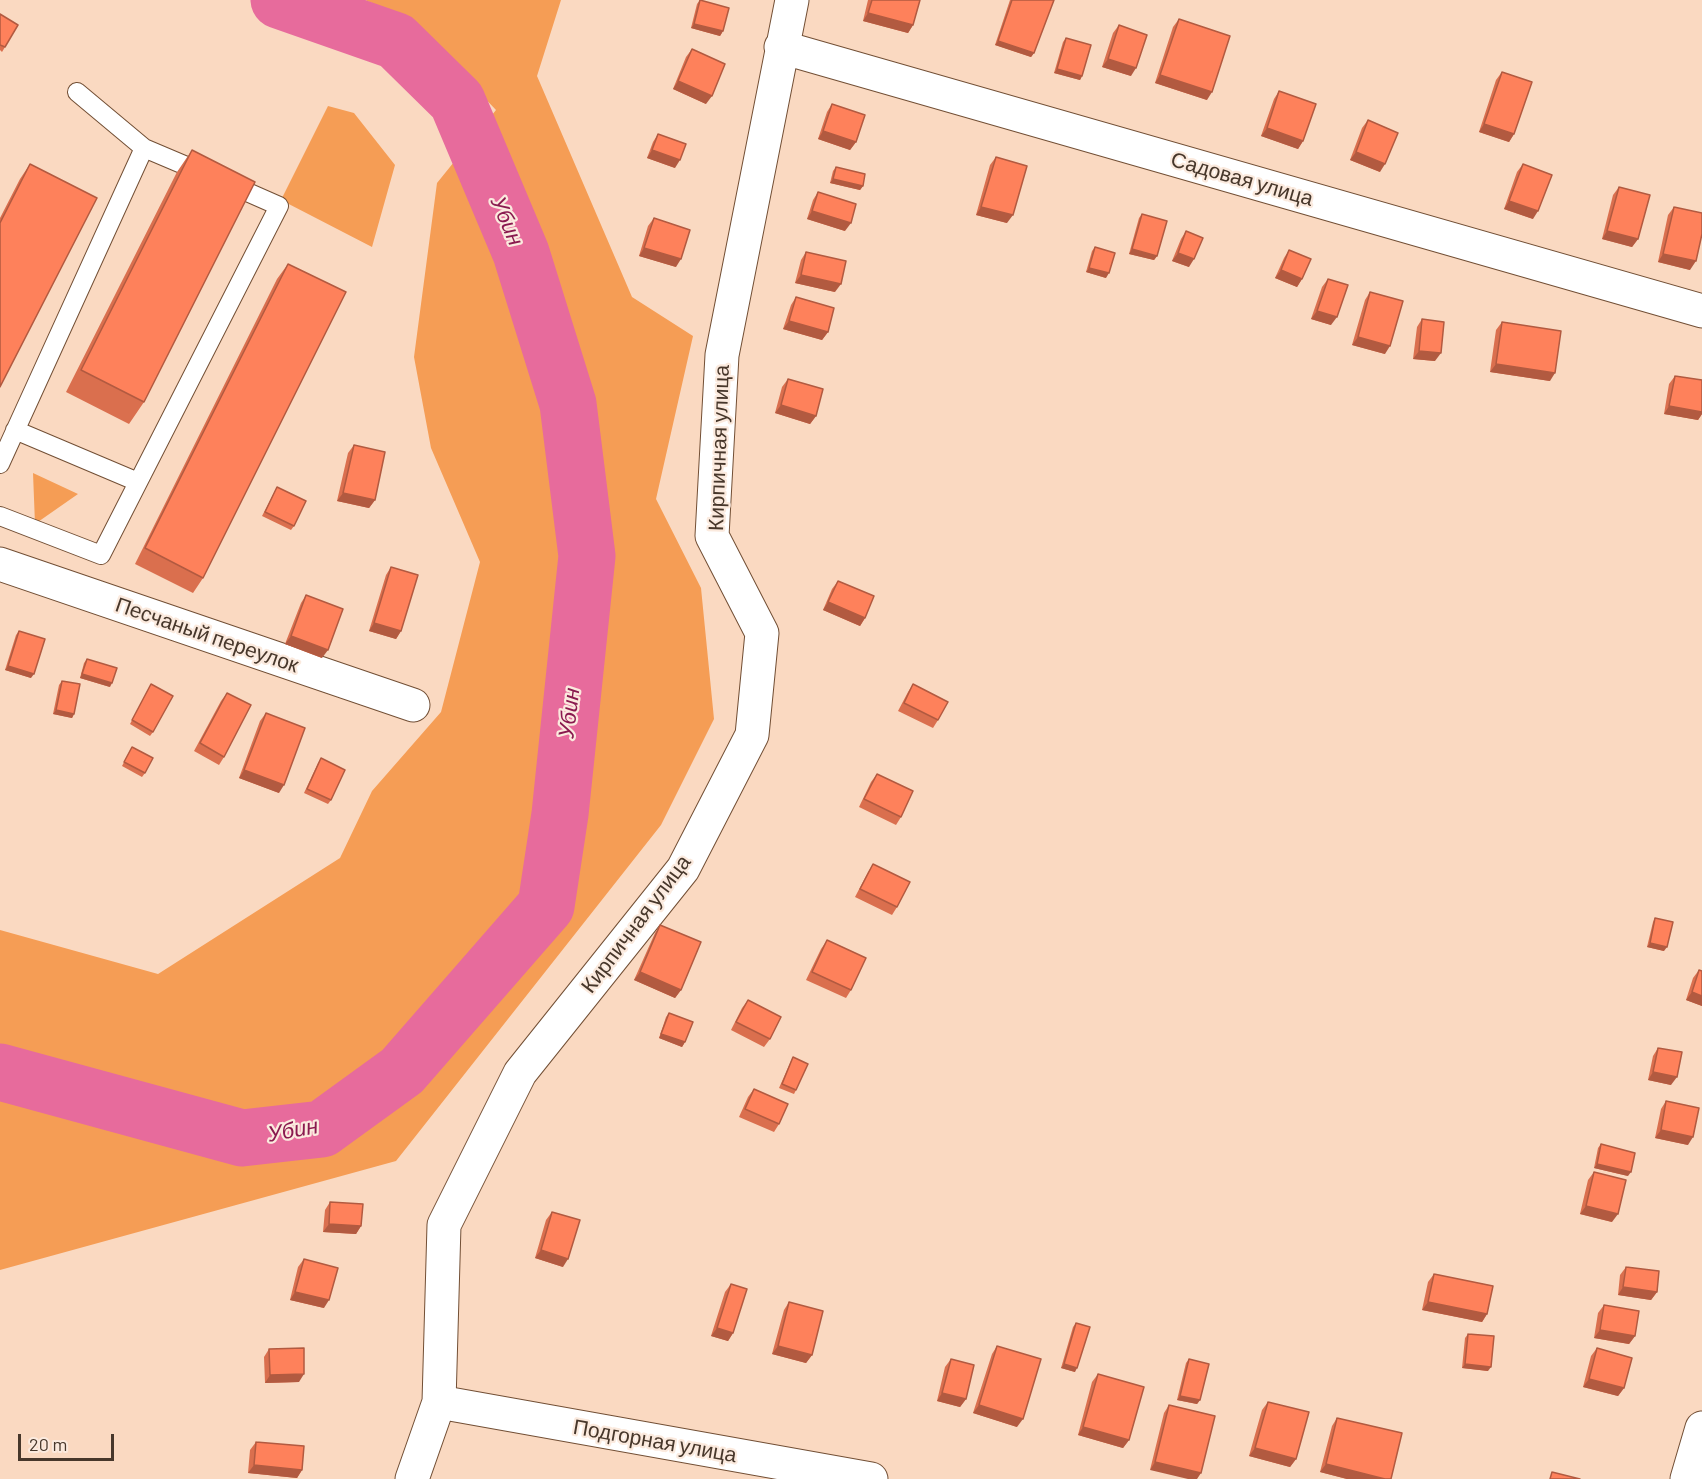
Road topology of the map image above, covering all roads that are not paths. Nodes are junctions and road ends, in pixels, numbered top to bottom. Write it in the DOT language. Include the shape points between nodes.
graph roads {
  1 [pos="792,0"];
  2 [pos="782,47"];
  3 [pos="76,92"];
  4 [pos="144,148"];
  5 [pos="1702,311"];
  6 [pos="15,430"];
  7 [pos="0,464"];
  8 [pos="138,482"];
  9 [pos="0,516"];
  10 [pos="0,564"];
  11 [pos="413,705"];
  12 [pos="439,1402"];
  13 [pos="1702,1428"];
  14 [pos="412,1479"];
  15 [pos="871,1479"];
  16 [pos="1687,1479"];
  1 -- 2 [label="street, Кирпичная улица"];
  2 -- 5 [label="street, Садовая улица"];
  2 -- 12 [label="street, Кирпичная улица" via="722,355 712,536 762,633 752,735 683,868 520,1073 444,1225"];
  3 -- 4 [label="lane"];
  4 -- 6 [label="lane"];
  4 -- 8 [label="lane" via="279,206"];
  6 -- 7 [label="lane"];
  6 -- 8 [label="lane"];
  8 -- 9 [label="lane" via="101,555"];
  10 -- 11 [label="street, Песчаный переулок"];
  12 -- 14 [label="street, Кирпичная улица"];
  12 -- 15 [label="street, Подгорная улица"];
  13 -- 16 [label="street"];
}
